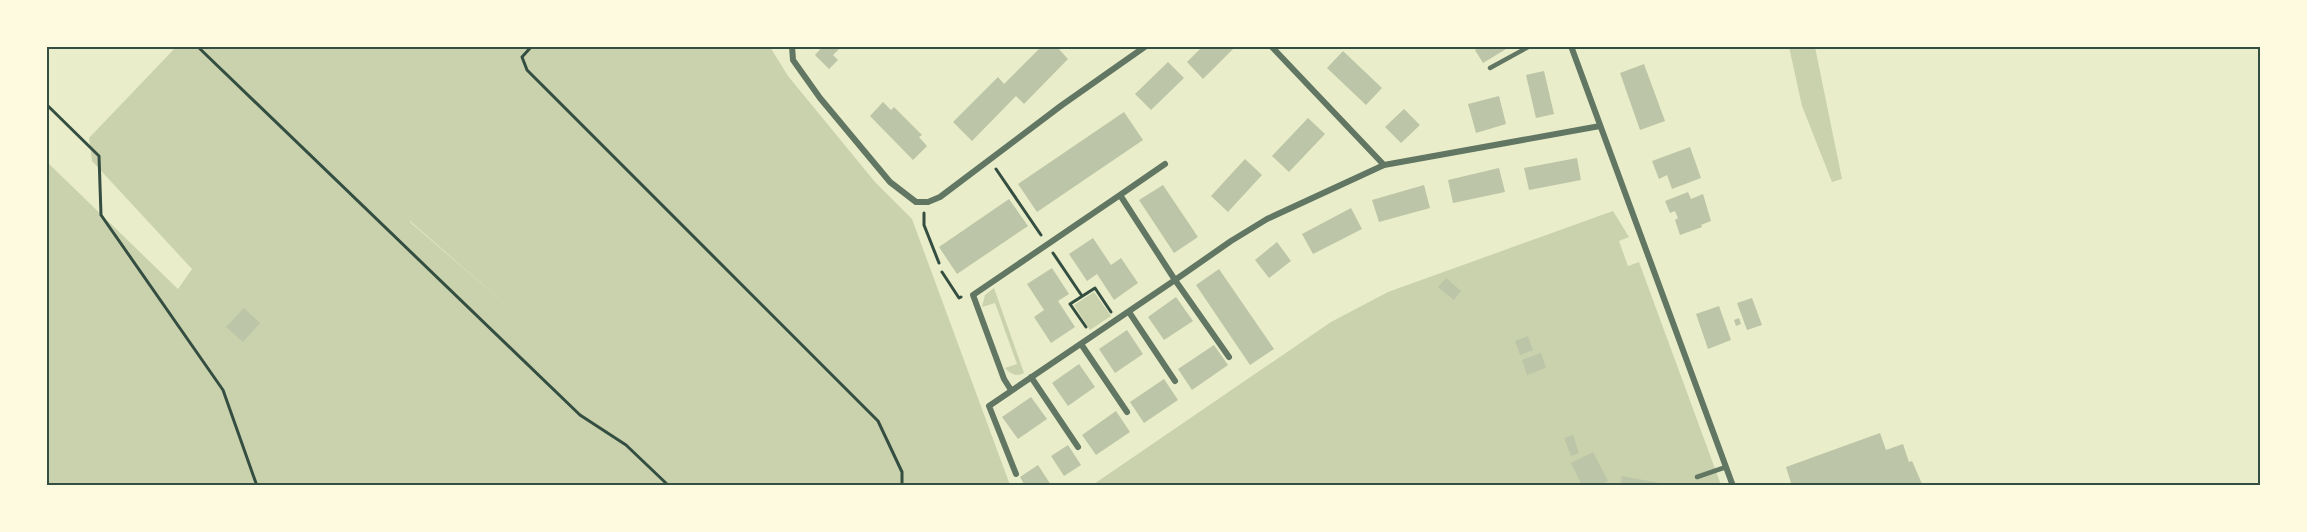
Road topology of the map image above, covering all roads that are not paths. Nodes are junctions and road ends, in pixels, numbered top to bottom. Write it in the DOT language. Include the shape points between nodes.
graph roads {
  1 [pos="792,46"];
  2 [pos="1146,46"];
  3 [pos="1271,46"];
  4 [pos="1530,46"];
  5 [pos="1571,46"];
  6 [pos="1490,68"];
  7 [pos="1600,126"];
  8 [pos="1165,164"];
  9 [pos="1384,165"];
  10 [pos="1120,195"];
  11 [pos="1175,280"];
  12 [pos="1129,312"];
  13 [pos="1081,344"];
  14 [pos="1229,357"];
  15 [pos="1031,377"];
  16 [pos="1175,381"];
  17 [pos="1011,390"];
  18 [pos="1127,412"];
  19 [pos="1078,447"];
  20 [pos="1726,467"];
  21 [pos="1016,474"];
  22 [pos="1697,477"];
  23 [pos="1733,486"];
  1 -- 2 [label="street" via="793,60 820,98 890,182 919,202 928,202"];
  3 -- 9 [label="street"];
  4 -- 6 [label="lane"];
  5 -- 7 [label="street"];
  7 -- 9 [label="street"];
  7 -- 20 [label="street"];
  8 -- 10 [label="street"];
  9 -- 11 [label="street" via="1267,219"];
  10 -- 11 [label="street"];
  10 -- 17 [label="street" via="973,295"];
  11 -- 12 [label="street"];
  11 -- 14 [label="street"];
  12 -- 13 [label="street"];
  12 -- 16 [label="street"];
  13 -- 15 [label="street"];
  13 -- 18 [label="street"];
  15 -- 17 [label="street"];
  15 -- 19 [label="street"];
  17 -- 21 [label="street" via="989,406"];
  20 -- 22 [label="lane"];
  20 -- 23 [label="street"];
}
